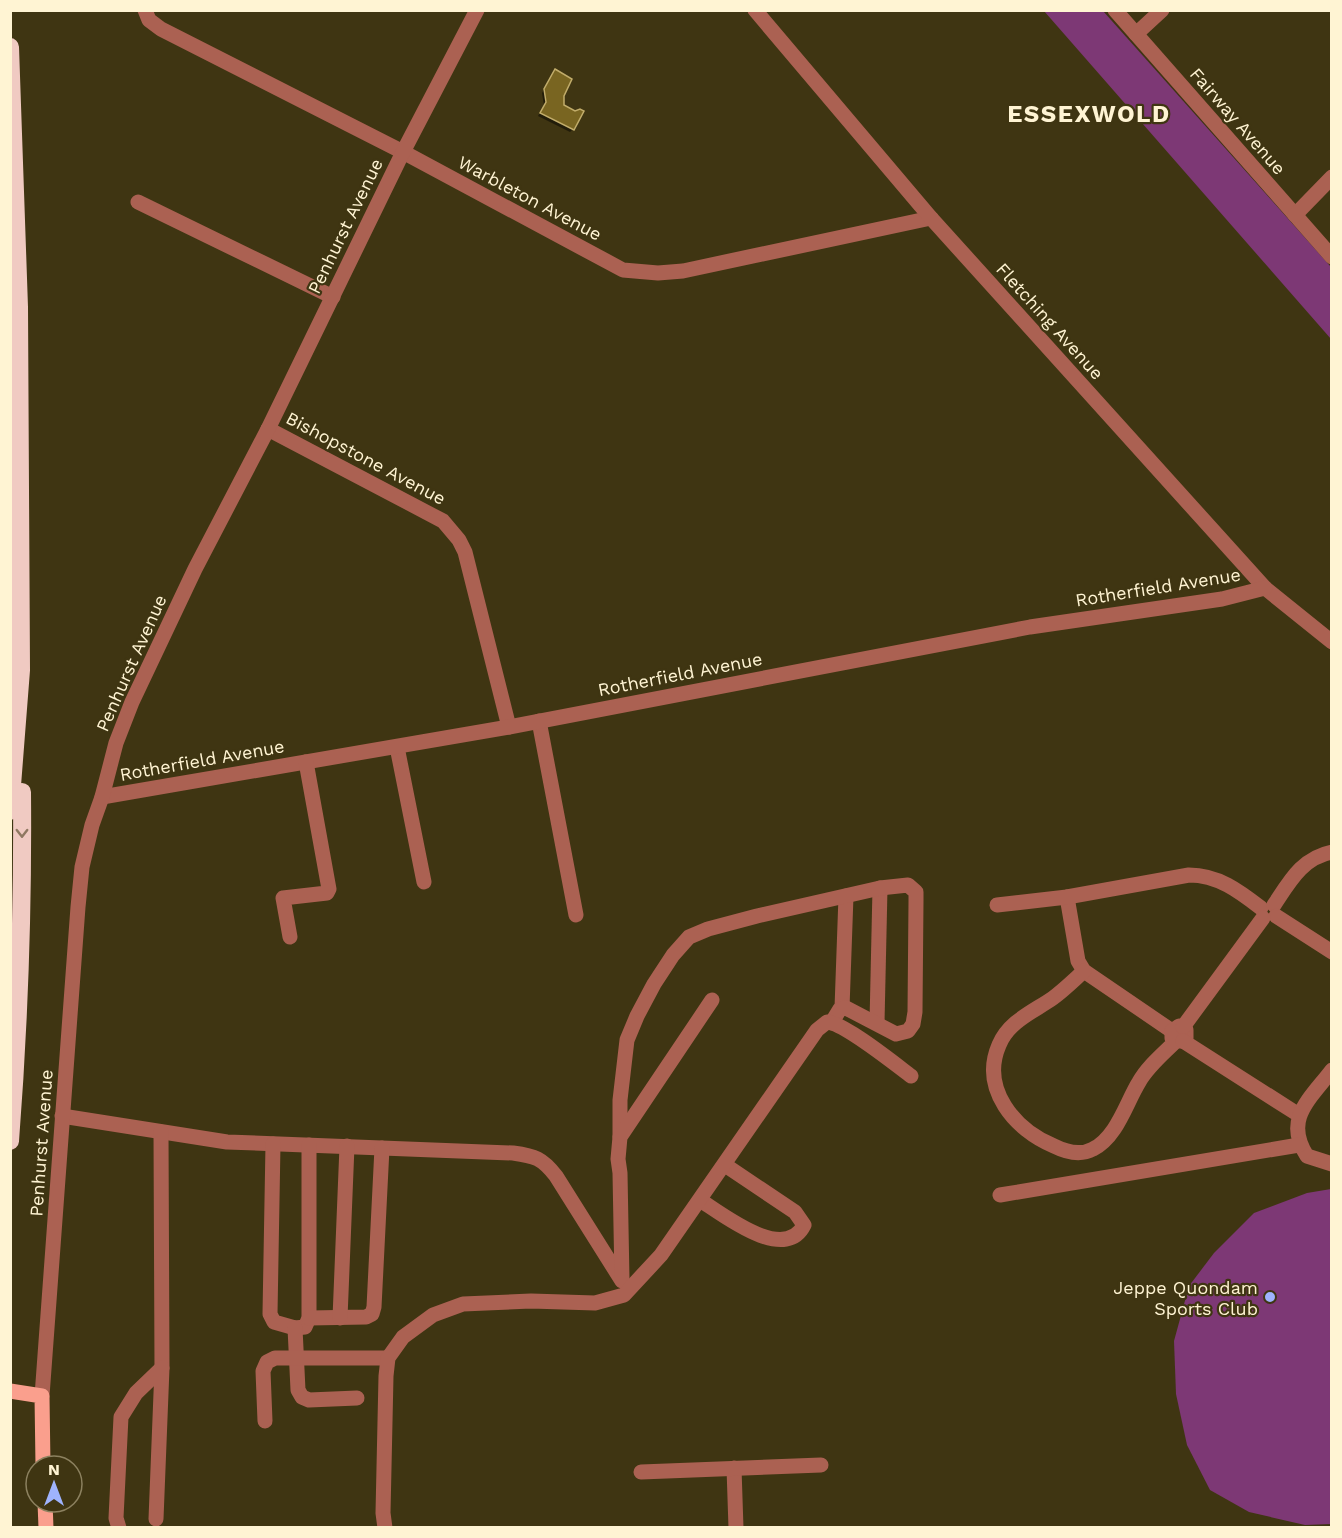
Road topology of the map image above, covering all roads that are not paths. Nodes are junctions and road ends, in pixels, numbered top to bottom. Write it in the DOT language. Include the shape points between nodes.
graph roads {
  1 [pos="145,10"];
  2 [pos="477,10"];
  3 [pos="755,10"];
  4 [pos="1115,10"];
  5 [pos="1162,10"];
  6 [pos="1136,34"];
  7 [pos="10,47"];
  8 [pos="403,152"];
  9 [pos="1332,177"];
  10 [pos="138,202"];
  11 [pos="1295,215"];
  12 [pos="931,218"];
  13 [pos="1332,256"];
  14 [pos="333,297"];
  15 [pos="268,429"];
  16 [pos="1265,588"];
  17 [pos="1332,642"];
  18 [pos="21,670"];
  19 [pos="539,721"];
  20 [pos="509,727"];
  21 [pos="397,747"];
  22 [pos="306,762"];
  23 [pos="102,797"];
  24 [pos="10,811"];
  25 [pos="1332,852"];
  26 [pos="424,882"];
  27 [pos="880,888"];
  28 [pos="846,896"];
  29 [pos="1066,897"];
  30 [pos="997,905"];
  31 [pos="1268,912"];
  32 [pos="576,915"];
  33 [pos="290,937"];
  34 [pos="1332,952"];
  35 [pos="1084,971"];
  36 [pos="712,1000"];
  37 [pos="842,1008"];
  38 [pos="832,1022"];
  39 [pos="877,1023"];
  40 [pos="1178,1035"];
  41 [pos="1332,1070"];
  42 [pos="911,1076"];
  43 [pos="1299,1115"];
  44 [pos="62,1116"];
  45 [pos="161,1132"];
  46 [pos="620,1137"];
  47 [pos="10,1141"];
  48 [pos="273,1143"];
  49 [pos="309,1145"];
  50 [pos="1299,1145"];
  51 [pos="347,1146"];
  52 [pos="382,1148"];
  53 [pos="1332,1164"];
  54 [pos="725,1165"];
  55 [pos="1000,1195"];
  56 [pos="700,1200"];
  57 [pos="623,1288"];
  58 [pos="309,1318"];
  59 [pos="340,1318"];
  60 [pos="296,1328"];
  61 [pos="296,1358"];
  62 [pos="388,1358"];
  63 [pos="162,1368"];
  64 [pos="10,1391"];
  65 [pos="42,1396"];
  66 [pos="357,1398"];
  67 [pos="265,1421"];
  68 [pos="43,1454"];
  69 [pos="821,1465"];
  70 [pos="734,1468"];
  71 [pos="641,1472"];
  72 [pos="156,1519"];
  73 [pos="119,1527"];
  74 [pos="385,1527"];
  75 [pos="736,1527"];
  1 -- 8 [label="street, Warbleton Avenue" via="149,20 161,29"];
  2 -- 8 [label="street, Penhurst Avenue"];
  3 -- 12 [label="street, Fletching Avenue"];
  4 -- 6 [label="street, Fairway Avenue"];
  5 -- 6 [label="street"];
  6 -- 11 [label="street, Fairway Avenue"];
  7 -- 18 [label="highway" via="19,307"];
  8 -- 12 [label="street, Warbleton Avenue" via="623,270 636,273 683,271"];
  8 -- 14 [label="street, Penhurst Avenue"];
  9 -- 11 [label="street"];
  10 -- 14 [label="street"];
  11 -- 13 [label="street, Fairway Avenue"];
  12 -- 16 [label="street, Fletching Avenue"];
  14 -- 15 [label="street, Penhurst Avenue"];
  15 -- 20 [label="street, Bishopstone Avenue" via="443,521 453,532 465,552"];
  15 -- 23 [label="street, Penhurst Avenue" via="132,702"];
  16 -- 17 [label="street, Fletching Avenue"];
  16 -- 19 [label="street, Rotherfield Avenue" via="1030,627"];
  18 -- 24 [label="highway"];
  18 -- 47 [label="highway, one-way" via="22,876"];
  19 -- 20 [label="street, Rotherfield Avenue"];
  19 -- 32 [label="street"];
  20 -- 21 [label="street, Rotherfield Avenue"];
  21 -- 22 [label="street, Rotherfield Avenue"];
  21 -- 26 [label="street"];
  22 -- 23 [label="street, Rotherfield Avenue"];
  22 -- 33 [label="street" via="329,892 283,898"];
  23 -- 44 [label="street, Penhurst Avenue" via="82,867"];
  25 -- 31 [label="street" via="1315,856 1304,864"];
  27 -- 28 [label="street"];
  27 -- 39 [label="street"];
  27 -- 39 [label="street" via="908,885 916,892 915,1012 913,1024 903,1034"];
  28 -- 37 [label="street"];
  28 -- 46 [label="street" via="708,929 684,943 654,984 627,1040"];
  29 -- 30 [label="street"];
  29 -- 31 [label="street" via="1201,875 1234,887"];
  29 -- 35 [label="street" via="1078,961"];
  31 -- 34 [label="street"];
  31 -- 40 [label="street"];
  35 -- 40 [label="street"];
  35 -- 40 [label="street" via="1054,998 1020,1018 1000,1043 994,1058 999,1097 1022,1128 1070,1152 1096,1148 1113,1129 1139,1082"];
  36 -- 46 [label="street"];
  37 -- 38 [label="street"];
  37 -- 39 [label="street"];
  38 -- 42 [label="street"];
  38 -- 54 [label="street" via="817,1030"];
  40 -- 43 [label="street"];
  41 -- 43 [label="street"];
  43 -- 50 [label="street"];
  44 -- 45 [label="street"];
  44 -- 65 [label="street, Penhurst Avenue"];
  45 -- 48 [label="street" via="226,1142"];
  45 -- 63 [label="street"];
  46 -- 57 [label="street"];
  48 -- 49 [label="street"];
  48 -- 60 [label="street" via="270,1314 274,1322"];
  49 -- 51 [label="street"];
  49 -- 58 [label="street"];
  50 -- 53 [label="street" via="1307,1156"];
  50 -- 55 [label="street"];
  51 -- 52 [label="street"];
  51 -- 59 [label="street"];
  52 -- 57 [label="street" via="535,1156 556,1176"];
  52 -- 59 [label="street" via="374,1307 366,1317"];
  54 -- 56 [label="street"];
  54 -- 56 [label="street" via="795,1212 804,1225 800,1233 782,1240 753,1233"];
  56 -- 57 [label="street" via="661,1255"];
  57 -- 62 [label="street" via="595,1303 463,1304 416,1326 396,1344"];
  58 -- 59 [label="street"];
  58 -- 60 [label="street" via="304,1327"];
  60 -- 61 [label="street"];
  61 -- 62 [label="street"];
  61 -- 66 [label="street" via="302,1397"];
  61 -- 67 [label="street" via="267,1362 263,1371"];
  62 -- 74 [label="street"];
  63 -- 72 [label="street"];
  63 -- 73 [label="street" via="136,1393 121,1417 116,1518"];
  64 -- 65 [label="main road"];
  65 -- 68 [label="main road"];
  69 -- 70 [label="street"];
  70 -- 71 [label="street"];
  70 -- 75 [label="street"];
}
